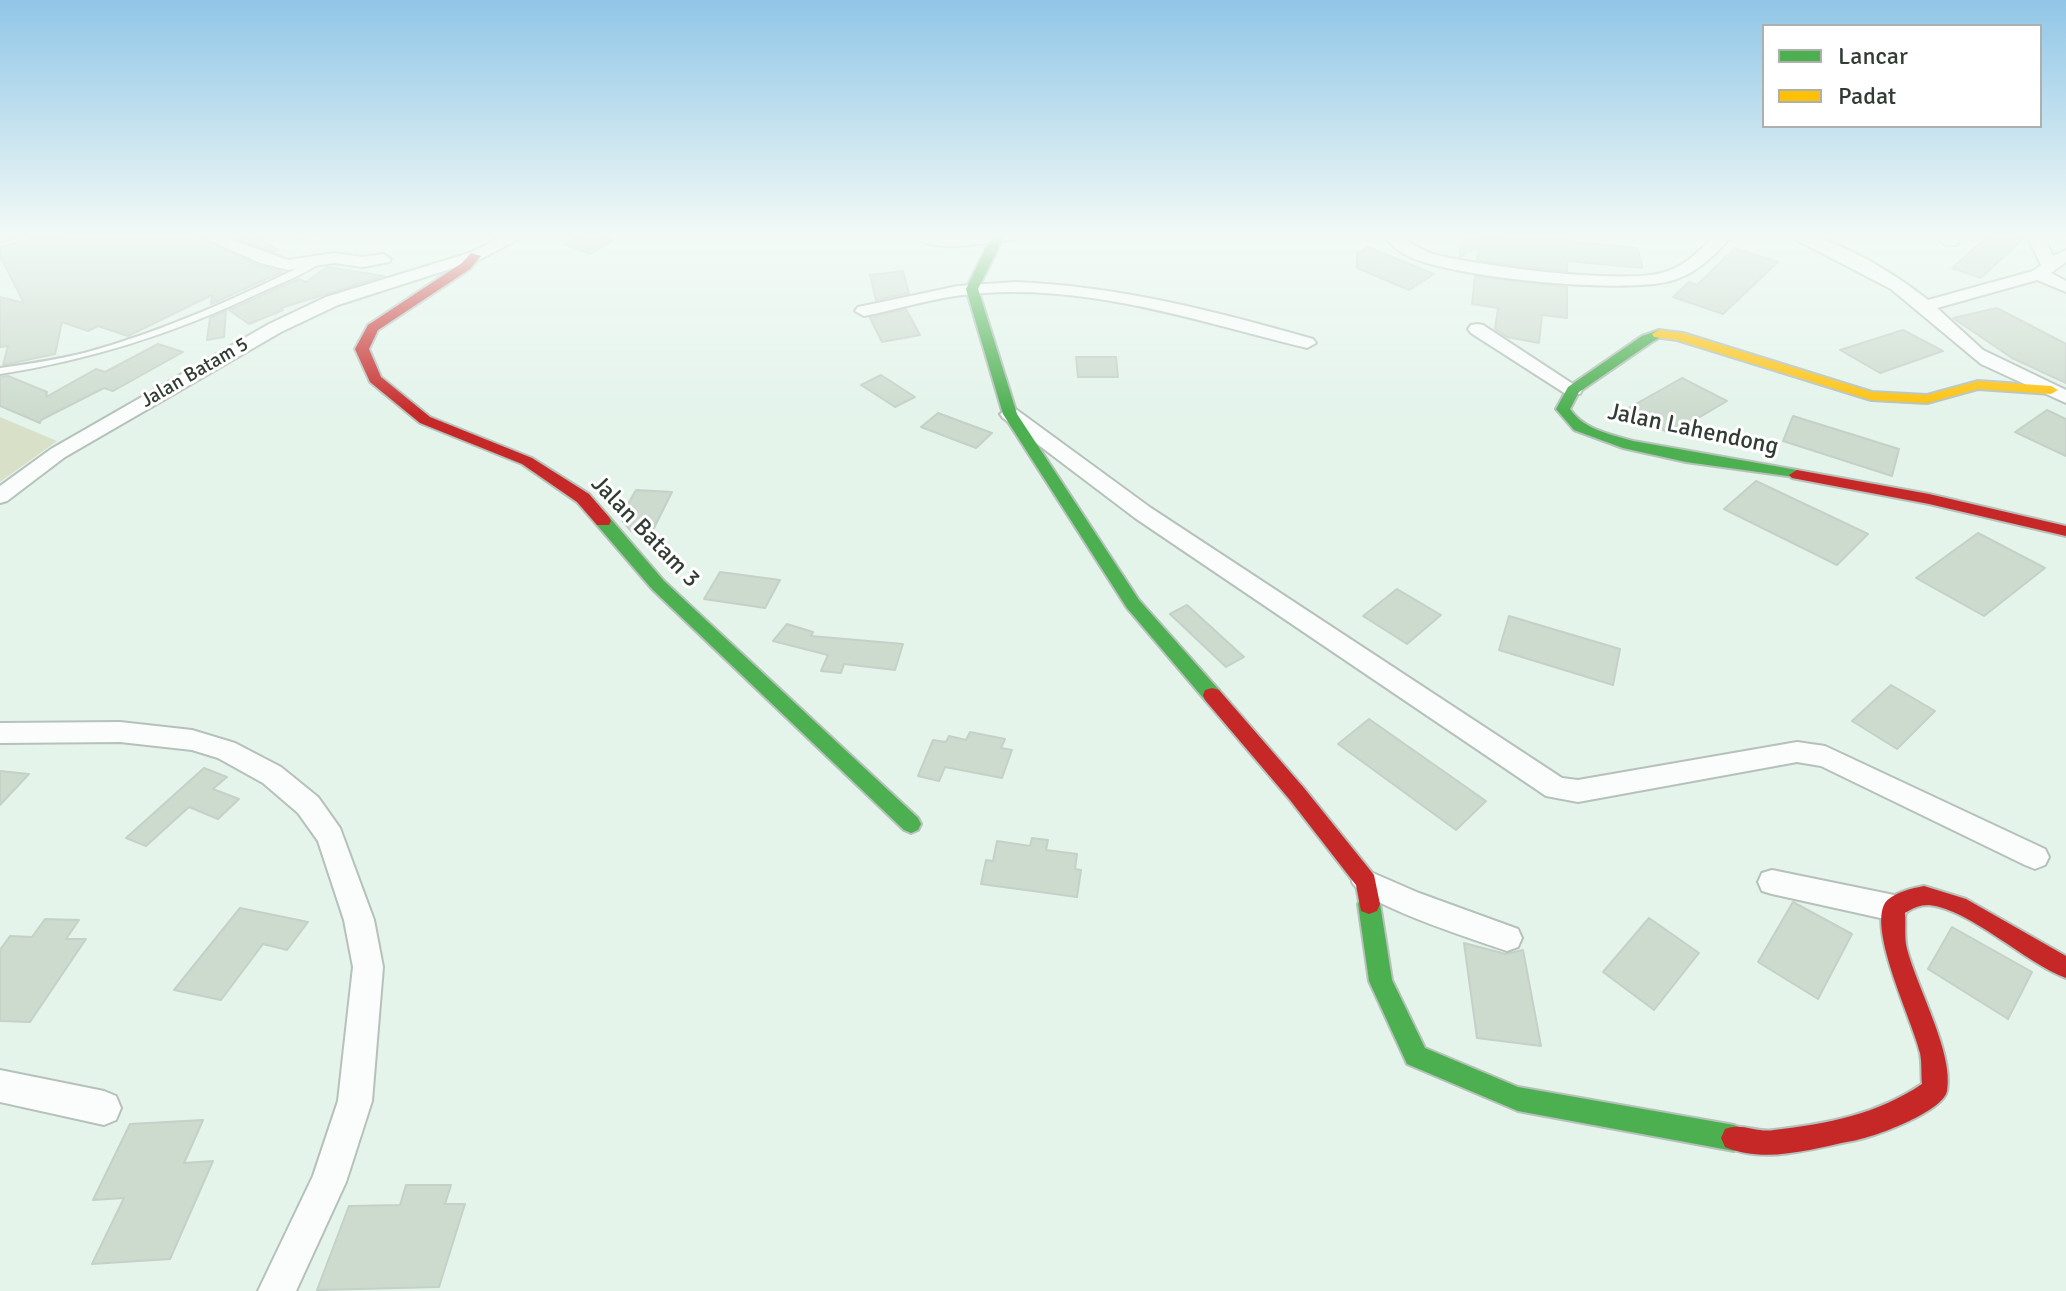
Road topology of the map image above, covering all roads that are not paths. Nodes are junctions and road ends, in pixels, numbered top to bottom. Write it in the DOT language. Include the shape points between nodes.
graph roads {
  1 [pos="250,294"];
  2 [pos="354,294"];
  3 [pos="424,294"];
  4 [pos="946,294"];
  5 [pos="974,294"];
  6 [pos="1114,294"];
  7 [pos="1907,294"];
  8 [pos="1965,294"];
  9 [pos="1925,306"];
  10 [pos="864,311"];
  11 [pos="1477,329"];
  12 [pos="1307,343"];
  13 [pos="1995,365"];
  14 [pos="0,371"];
  15 [pos="1978,385"];
  16 [pos="1573,390"];
  17 [pos="2058,393"];
  18 [pos="1010,414"];
  19 [pos="0,496"];
  20 [pos="2066,531"];
  21 [pos="0,733"];
  22 [pos="911,824"];
  23 [pos="2035,857"];
  24 [pos="1366,882"];
  25 [pos="1772,882"];
  26 [pos="1894,908"];
  27 [pos="1507,938"];
  28 [pos="2066,968"];
  29 [pos="0,1086"];
  30 [pos="104,1108"];
  31 [pos="277,1291"];
  1 -- 14 [label="lane" via="147,338"];
  2 -- 19 [label="street, Jalan Batam 5" via="275,328 58,453"];
  3 -- 22 [label="street, Jalan Batam 3" via="366,337 362,349 370,374 425,420 527,461 583,498 658,585"];
  4 -- 10 [label="street"];
  5 -- 18 [label="street"];
  6 -- 12 [label="street"];
  7 -- 9 [label="street"];
  8 -- 9 [label="street"];
  9 -- 13 [label="street"];
  11 -- 16 [label="street"];
  13 -- 15 [label="street"];
  13 -- 17 [label="street"];
  15 -- 16 [label="street, Jalan Lahendong" via="1927,399 1871,396 1660,334"];
  15 -- 17 [label="street, Jalan Lahendong"];
  16 -- 20 [label="street, Jalan Lahendong" via="1563,409 1568,418 1610,440 1929,499"];
  18 -- 23 [label="street" via="1143,513 1556,788 1578,791 1797,752 1825,756"];
  18 -- 24 [label="street" via="1133,604"];
  21 -- 31 [label="street" via="120,732 192,740 226,750 284,785 308,805 330,836 359,920 368,967 355,1101 329,1182"];
  24 -- 26 [label="street" via="1381,981 1416,1056 1518,1099 1770,1144 1867,1126 1935,1090 1932,1054 1895,947"];
  24 -- 27 [label="street"];
  25 -- 26 [label="street"];
  26 -- 28 [label="street" via="1913,895 1933,894"];
  29 -- 30 [label="street"];
}
